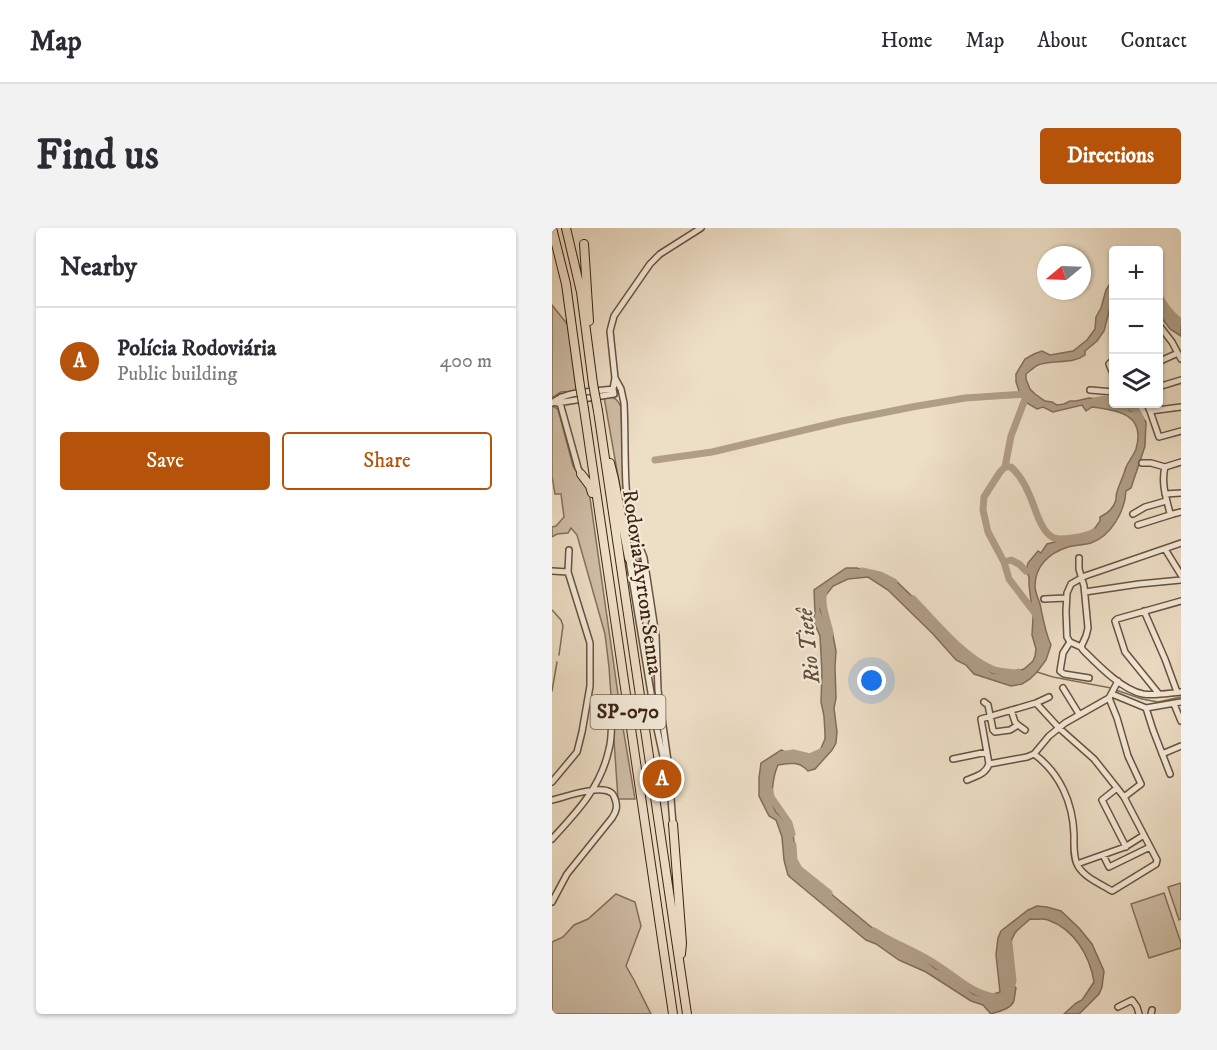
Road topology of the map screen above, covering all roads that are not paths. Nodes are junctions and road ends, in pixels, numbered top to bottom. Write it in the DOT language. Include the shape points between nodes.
graph roads {
  1 [pos="552,228"];
  2 [pos="566,228"];
  3 [pos="701,228"];
  4 [pos="584,244"];
  5 [pos="1163,332"];
  6 [pos="588,344"];
  7 [pos="1179,356"];
  8 [pos="1163,361"];
  9 [pos="615,378"];
  10 [pos="1181,380"];
  11 [pos="1163,385"];
  12 [pos="1090,390"];
  13 [pos="613,392"];
  14 [pos="1109,392"];
  15 [pos="623,395"];
  16 [pos="561,400"];
  17 [pos="571,400"];
  18 [pos="552,403"];
  19 [pos="1181,407"];
  20 [pos="1149,408"];
  21 [pos="625,409"];
  22 [pos="1150,411"];
  23 [pos="563,414"];
  24 [pos="1181,432"];
  25 [pos="604,451"];
  26 [pos="1181,462"];
  27 [pos="1142,463"];
  28 [pos="1165,467"];
  29 [pos="592,468"];
  30 [pos="581,474"];
  31 [pos="1181,493"];
  32 [pos="1166,497"];
  33 [pos="1181,512"];
  34 [pos="1133,514"];
  35 [pos="1172,514"];
  36 [pos="1138,525"];
  37 [pos="1181,543"];
  38 [pos="1165,549"];
  39 [pos="569,550"];
  40 [pos="629,558"];
  41 [pos="644,558"];
  42 [pos="1079,558"];
  43 [pos="640,566"];
  44 [pos="552,571"];
  45 [pos="568,572"];
  46 [pos="1181,575"];
  47 [pos="608,576"];
  48 [pos="632,576"];
  49 [pos="1083,577"];
  50 [pos="1181,580"];
  51 [pos="1085,592"];
  52 [pos="1044,598"];
  53 [pos="1066,598"];
  54 [pos="1181,601"];
  55 [pos="1144,611"];
  56 [pos="654,617"];
  57 [pos="1070,642"];
  58 [pos="644,647"];
  59 [pos="1083,650"];
  60 [pos="1089,678"];
  61 [pos="1117,683"];
  62 [pos="1063,688"];
  63 [pos="1179,692"];
  64 [pos="1159,694"];
  65 [pos="1111,695"];
  66 [pos="1049,697"];
  67 [pos="984,702"];
  68 [pos="1181,702"];
  69 [pos="1036,703"];
  70 [pos="1174,704"];
  71 [pos="1146,708"];
  72 [pos="1011,710"];
  73 [pos="1079,714"];
  74 [pos="612,717"];
  75 [pos="990,717"];
  76 [pos="1181,721"];
  77 [pos="1018,725"];
  78 [pos="1059,728"];
  79 [pos="1025,730"];
  80 [pos="1181,746"];
  81 [pos="987,752"];
  82 [pos="1034,754"];
  83 [pos="1162,754"];
  84 [pos="953,759"];
  85 [pos="989,764"];
  86 [pos="1170,774"];
  87 [pos="967,780"];
  88 [pos="552,782"];
  89 [pos="1117,788"];
  90 [pos="670,789"];
  91 [pos="594,790"];
  92 [pos="1124,797"];
  93 [pos="552,800"];
  94 [pos="673,824"];
  95 [pos="1144,835"];
  96 [pos="552,839"];
  97 [pos="1126,847"];
  98 [pos="1150,847"];
  99 [pos="1103,855"];
  100 [pos="1077,864"];
  101 [pos="552,900"];
  102 [pos="680,970"];
  103 [pos="1118,1006"];
  104 [pos="673,1014"];
  105 [pos="687,1014"];
  106 [pos="1139,1014"];
  1 -- 29 [label="highway, Rodovia Ayrton Senna / SP-070, bridge" via="566,284"];
  2 -- 6 [label="highway, Rodovia Ayrton Senna / SP-070"];
  3 -- 9 [label="street" via="660,254 614,316 610,331"];
  4 -- 6 [label="highway"];
  5 -- 7 [label="street"];
  6 -- 25 [label="highway, Rodovia Ayrton Senna / SP-070, bridge"];
  7 -- 8 [label="street"];
  9 -- 13 [label="street"];
  9 -- 15 [label="street"];
  10 -- 11 [label="street"];
  12 -- 14 [label="street"];
  13 -- 15 [label="street"];
  13 -- 16 [label="street"];
  13 -- 17 [label="street"];
  13 -- 21 [label="street"];
  15 -- 21 [label="street"];
  16 -- 17 [label="street"];
  16 -- 18 [label="street"];
  16 -- 23 [label="street"];
  17 -- 23 [label="street"];
  19 -- 22 [label="street"];
  20 -- 22 [label="street"];
  21 -- 41 [label="street" via="627,506 634,538"];
  22 -- 24 [label="street" via="1159,437"];
  23 -- 30 [label="street"];
  25 -- 40 [label="highway" via="614,479"];
  25 -- 102 [label="highway, Rodovia Ayrton Senna / SP-070"];
  26 -- 28 [label="street"];
  27 -- 28 [label="street"];
  28 -- 32 [label="street"];
  29 -- 30 [label="highway" via="590,474"];
  29 -- 47 [label="highway, Rodovia Ayrton Senna / SP-070"];
  30 -- 47 [label="highway" via="592,493"];
  31 -- 32 [label="street"];
  32 -- 34 [label="street"];
  32 -- 35 [label="street"];
  33 -- 35 [label="street"];
  35 -- 36 [label="street"];
  37 -- 38 [label="street"];
  38 -- 46 [label="street"];
  38 -- 49 [label="street"];
  39 -- 45 [label="street"];
  40 -- 43 [label="highway" via="633,565"];
  40 -- 48 [label="street"];
  41 -- 43 [label="street"];
  41 -- 56 [label="street"];
  42 -- 49 [label="street"];
  43 -- 48 [label="street"];
  44 -- 45 [label="street"];
  45 -- 88 [label="street" via="590,643 590,686 578,752"];
  47 -- 104 [label="highway, Rodovia Ayrton Senna / SP-070"];
  48 -- 58 [label="street"];
  49 -- 51 [label="street"];
  49 -- 53 [label="street" via="1071,584"];
  50 -- 51 [label="street"];
  51 -- 59 [label="street" via="1088,628"];
  52 -- 53 [label="street"];
  53 -- 57 [label="street"];
  54 -- 55 [label="street"];
  55 -- 63 [label="street"];
  55 -- 64 [label="street" via="1115,621 1125,652"];
  56 -- 58 [label="street"];
  56 -- 90 [label="street"];
  57 -- 59 [label="street"];
  57 -- 60 [label="street" via="1061,659 1061,672"];
  58 -- 90 [label="street"];
  59 -- 61 [label="street"];
  61 -- 64 [label="street" via="1142,694"];
  61 -- 65 [label="street"];
  62 -- 73 [label="street"];
  63 -- 64 [label="street"];
  65 -- 71 [label="street"];
  65 -- 73 [label="street"];
  65 -- 92 [label="street" via="1128,756 1141,784"];
  66 -- 69 [label="street"];
  67 -- 75 [label="street"];
  68 -- 70 [label="street"];
  69 -- 72 [label="street"];
  69 -- 78 [label="street"];
  70 -- 71 [label="street"];
  70 -- 76 [label="street"];
  71 -- 83 [label="street"];
  72 -- 75 [label="street"];
  72 -- 77 [label="street"];
  73 -- 78 [label="street"];
  74 -- 91 [label="street" via="609,753"];
  75 -- 77 [label="street" via="995,732"];
  75 -- 81 [label="street" via="981,719"];
  77 -- 79 [label="street"];
  78 -- 82 [label="street"];
  78 -- 89 [label="street" via="1094,759"];
  80 -- 83 [label="street"];
  81 -- 84 [label="street"];
  81 -- 85 [label="street"];
  82 -- 85 [label="street"];
  82 -- 100 [label="street" via="1051,769 1067,799"];
  83 -- 86 [label="street"];
  85 -- 87 [label="street" via="984,773"];
  89 -- 92 [label="street"];
  89 -- 97 [label="street" via="1102,800"];
  90 -- 94 [label="street"];
  91 -- 93 [label="street"];
  91 -- 96 [label="street"];
  91 -- 101 [label="street" via="611,792 615,813 567,874"];
  92 -- 95 [label="street"];
  94 -- 102 [label="highway" via="682,943"];
  95 -- 97 [label="street"];
  95 -- 98 [label="street"];
  97 -- 99 [label="street"];
  98 -- 99 [label="street" via="1109,867"];
  98 -- 100 [label="street" via="1156,864 1112,891"];
  99 -- 100 [label="street"];
  102 -- 105 [label="highway, Rodovia Ayrton Senna / SP-070"];
  103 -- 106 [label="street" via="1132,1000"];
}
